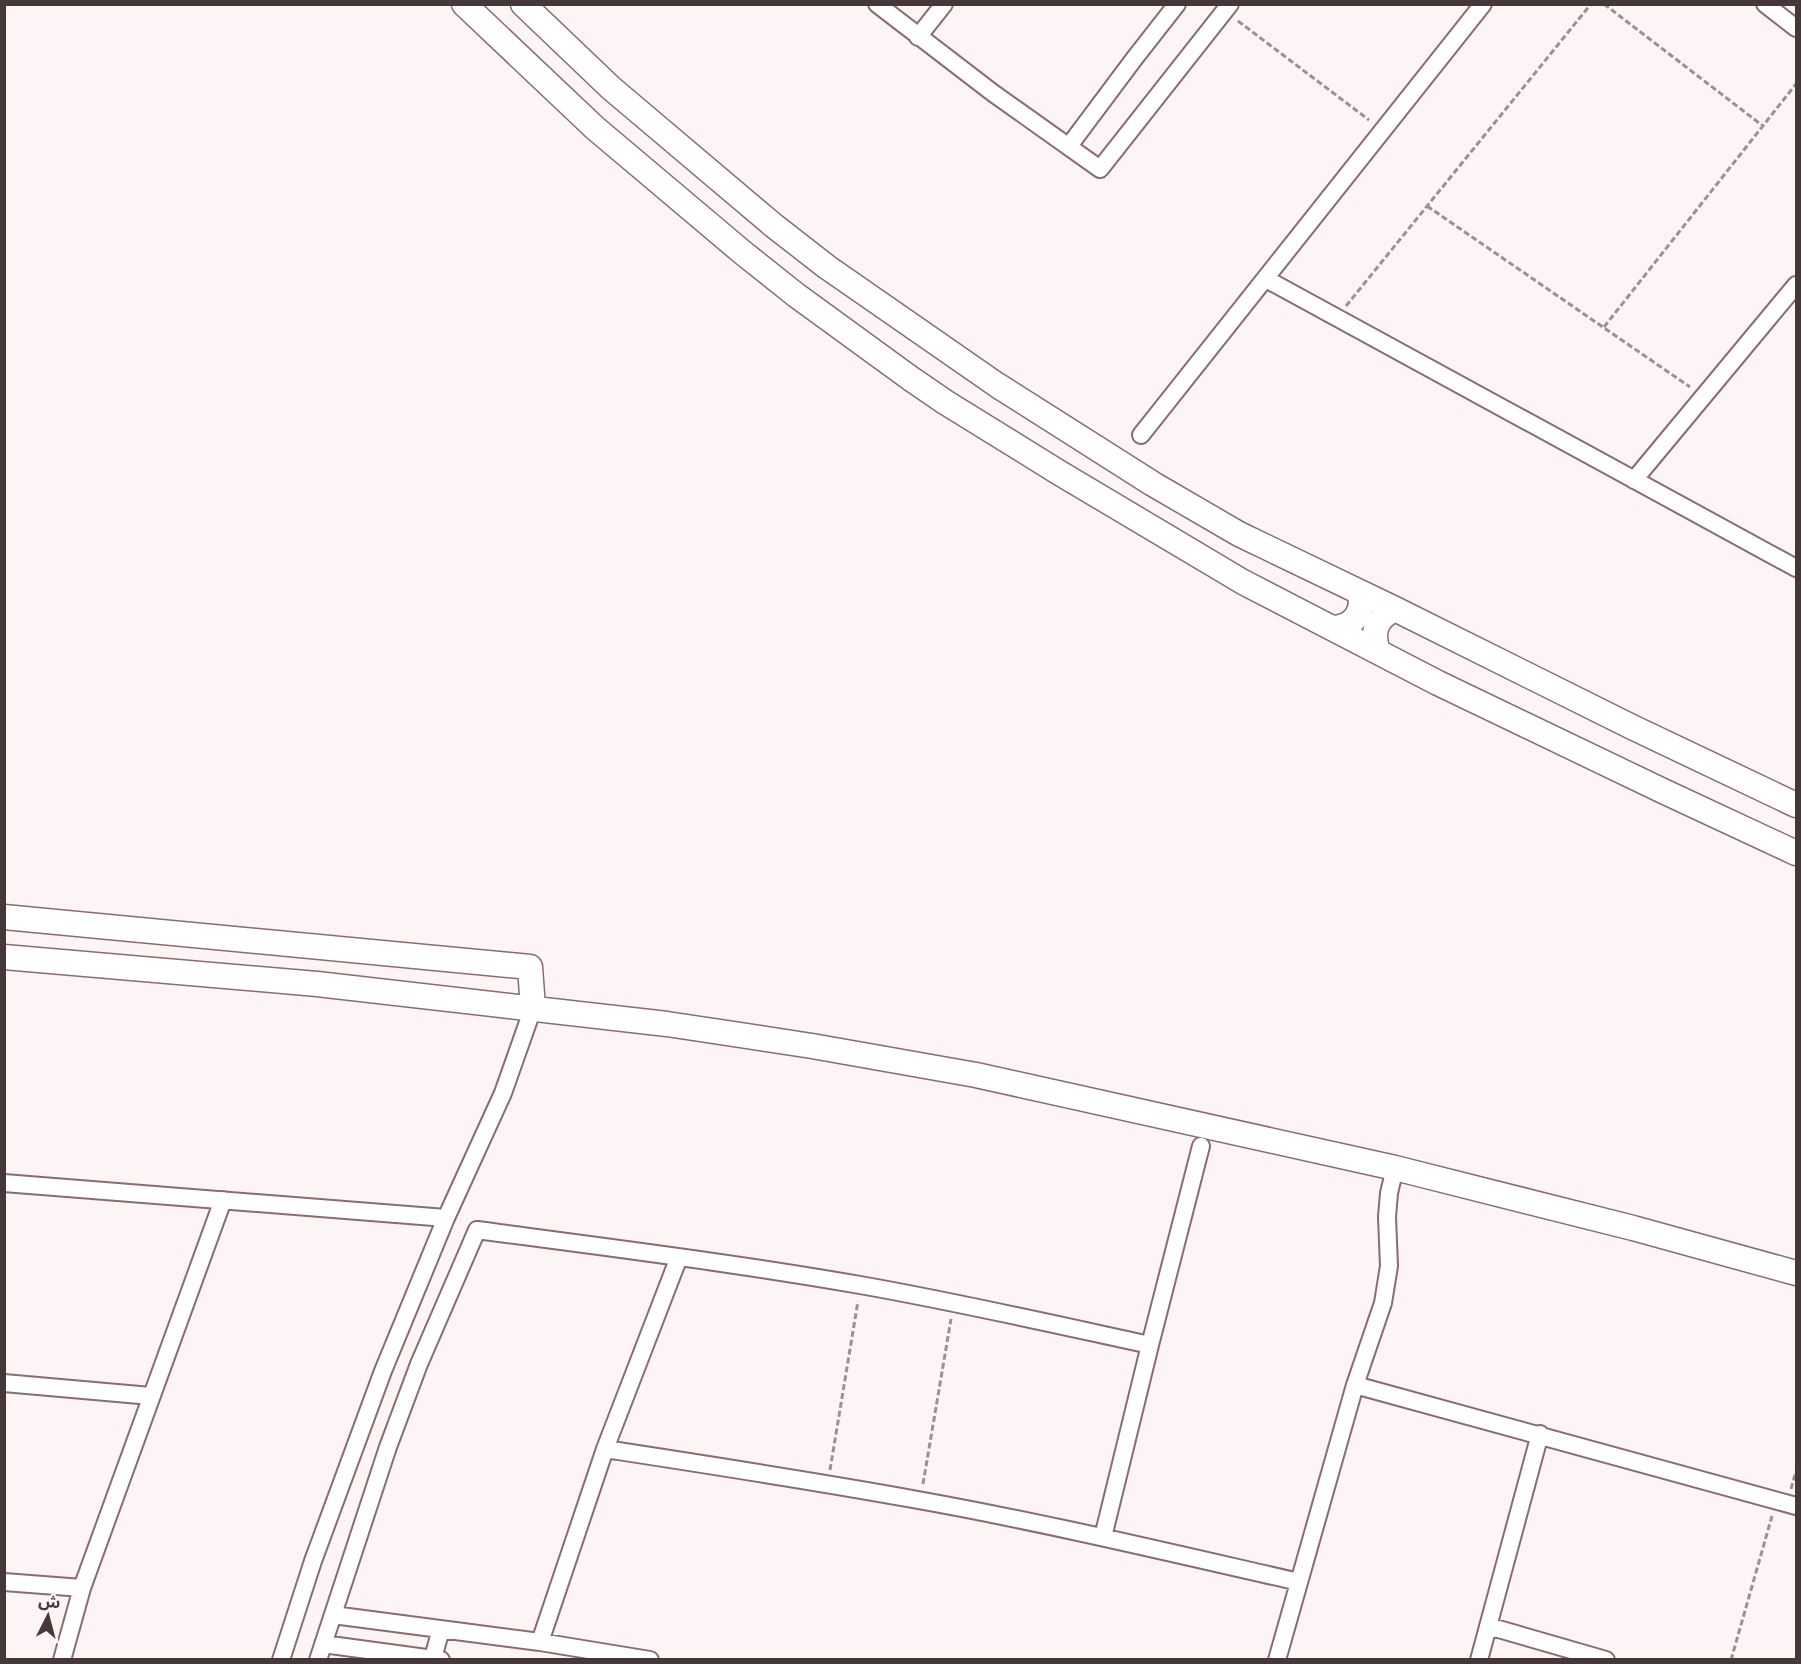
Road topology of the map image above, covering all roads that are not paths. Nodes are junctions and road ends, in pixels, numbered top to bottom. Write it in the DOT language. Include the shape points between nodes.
graph roads {
  1 [pos="464,4"];
  2 [pos="523,4"];
  3 [pos="876,4"];
  4 [pos="944,4"];
  5 [pos="1177,4"];
  6 [pos="1483,4"];
  7 [pos="1765,4"];
  8 [pos="1227,8"];
  9 [pos="1797,28"];
  10 [pos="918,37"];
  11 [pos="1069,146"];
  12 [pos="1266,279"];
  13 [pos="1797,285"];
  14 [pos="1141,435"];
  15 [pos="1634,480"];
  16 [pos="1797,568"];
  17 [pos="1360,593"];
  18 [pos="1395,609"];
  19 [pos="1333,628"];
  20 [pos="1378,651"];
  21 [pos="1797,805"];
  22 [pos="1797,853"];
  23 [pos="4,917"];
  24 [pos="4,957"];
  25 [pos="533,1008"];
  26 [pos="1202,1146"];
  27 [pos="1395,1168"];
  28 [pos="4,1183"];
  29 [pos="223,1200"];
  30 [pos="446,1218"];
  31 [pos="679,1257"];
  32 [pos="1797,1273"];
  33 [pos="1150,1345"];
  34 [pos="4,1383"];
  35 [pos="1355,1384"];
  36 [pos="151,1396"];
  37 [pos="1540,1434"];
  38 [pos="605,1449"];
  39 [pos="1797,1506"];
  40 [pos="1103,1537"];
  41 [pos="4,1582"];
  42 [pos="1299,1582"];
  43 [pos="82,1588"];
  44 [pos="333,1615"];
  45 [pos="1488,1626"];
  46 [pos="441,1629"];
  47 [pos="540,1642"];
  48 [pos="321,1652"];
  49 [pos="62,1659"];
  50 [pos="281,1659"];
  51 [pos="437,1659"];
  52 [pos="650,1659"];
  53 [pos="1277,1659"];
  54 [pos="1479,1659"];
  55 [pos="1606,1659"];
  1 -- 19 [label="street" via="595,128 725,238 910,378 1013,445 1243,582"];
  2 -- 17 [label="street" via="611,88 827,267 997,385 1192,509"];
  3 -- 10 [label="street"];
  4 -- 10 [label="street"];
  5 -- 11 [label="street"];
  6 -- 12 [label="street"];
  7 -- 9 [label="street"];
  8 -- 11 [label="street" via="1100,169"];
  10 -- 11 [label="street"];
  12 -- 14 [label="street"];
  12 -- 15 [label="street"];
  13 -- 15 [label="street"];
  15 -- 16 [label="street"];
  17 -- 18 [label="street"];
  17 -- 19 [label="street" via="1361,608 1354,621"];
  18 -- 20 [label="street" via="1380,618 1376,626"];
  18 -- 21 [label="street"];
  19 -- 20 [label="street"];
  20 -- 22 [label="street"];
  23 -- 25 [label="street" via="530,967"];
  24 -- 25 [label="street" via="317,984"];
  25 -- 27 [label="street" via="745,1035 976,1075"];
  25 -- 30 [label="street" via="503,1093"];
  26 -- 33 [label="street"];
  27 -- 32 [label="street"];
  27 -- 35 [label="street" via="1387,1217 1387,1284"];
  28 -- 29 [label="street"];
  29 -- 30 [label="street"];
  29 -- 36 [label="street"];
  30 -- 50 [label="street" via="351,1455"];
  31 -- 33 [label="street" via="953,1302"];
  31 -- 38 [label="street"];
  31 -- 44 [label="street" via="477,1230 419,1364"];
  33 -- 40 [label="street"];
  34 -- 36 [label="street"];
  35 -- 37 [label="street"];
  35 -- 42 [label="street"];
  36 -- 43 [label="street"];
  37 -- 39 [label="street"];
  37 -- 45 [label="street"];
  38 -- 40 [label="street" via="921,1500"];
  38 -- 47 [label="street"];
  40 -- 42 [label="street"];
  41 -- 43 [label="street"];
  42 -- 53 [label="street"];
  43 -- 49 [label="street"];
  44 -- 46 [label="street"];
  44 -- 48 [label="street"];
  45 -- 54 [label="street"];
  45 -- 55 [label="street"];
  46 -- 47 [label="street"];
  46 -- 51 [label="street"];
  47 -- 52 [label="street"];
  48 -- 51 [label="street"];
}
